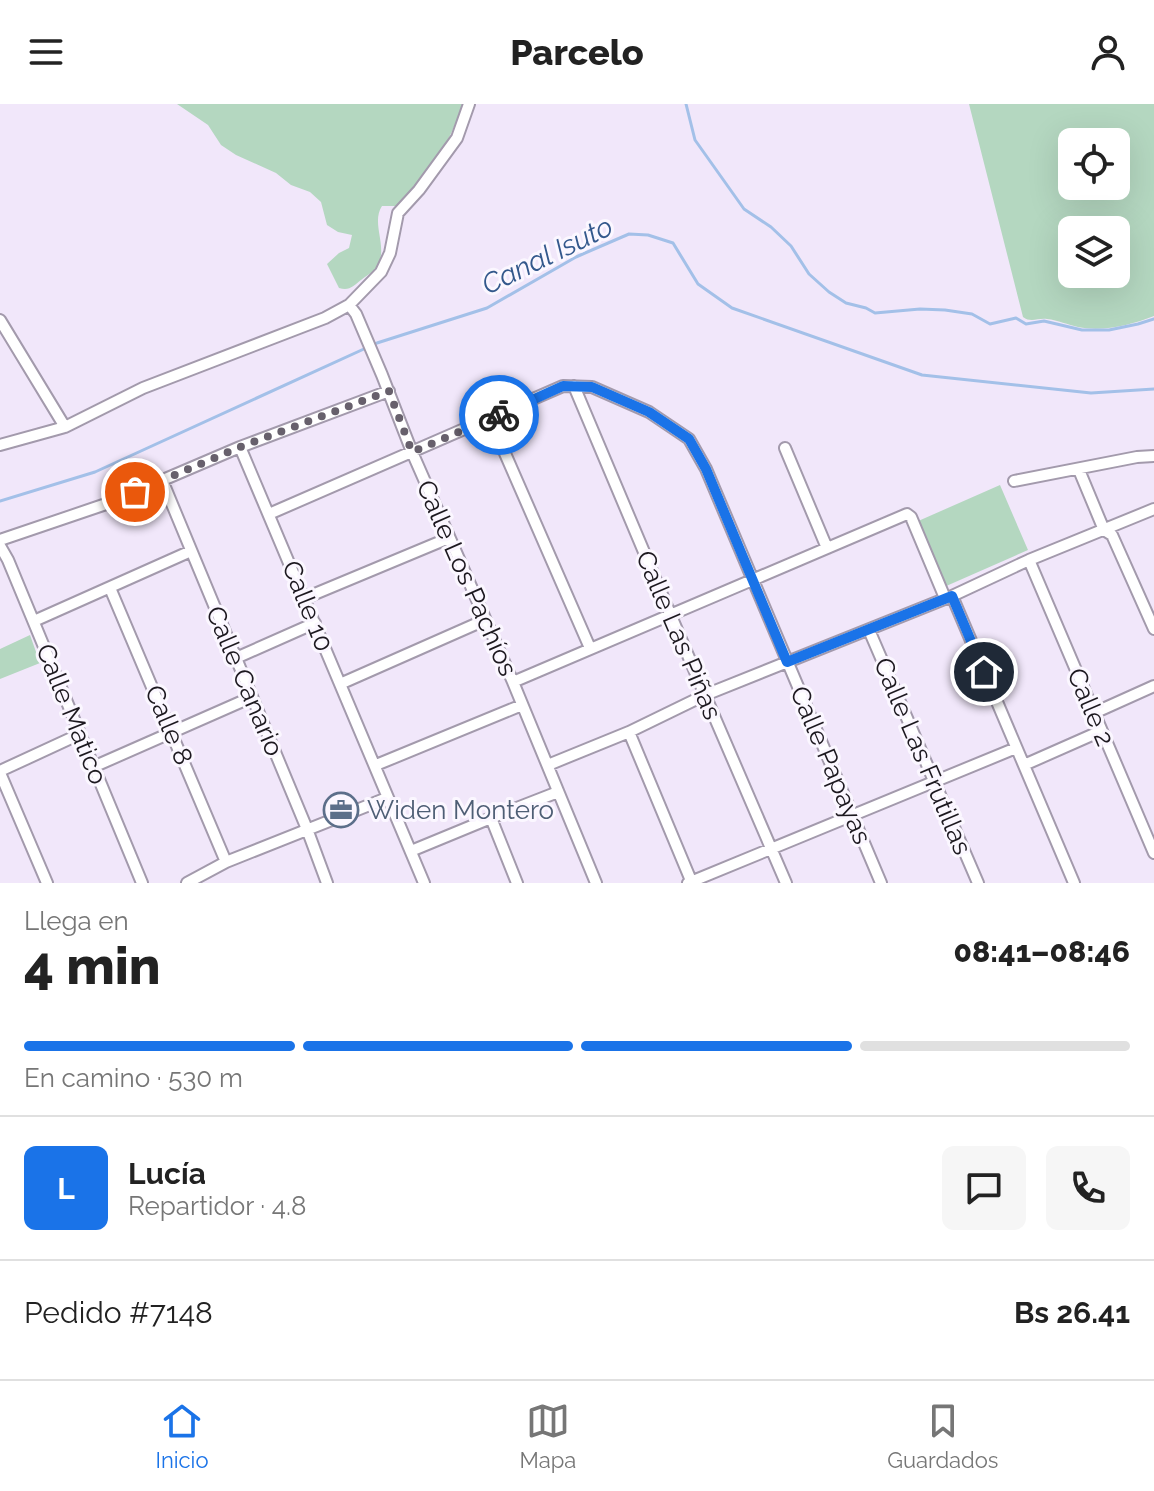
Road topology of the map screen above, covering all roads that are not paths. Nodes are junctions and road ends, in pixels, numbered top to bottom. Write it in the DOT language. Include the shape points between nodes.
graph roads {
  1 [pos="469,104"];
  2 [pos="352,309"];
  3 [pos="0,320"];
  4 [pos="574,386"];
  5 [pos="389,391"];
  6 [pos="490,419"];
  7 [pos="65,427"];
  8 [pos="0,445"];
  9 [pos="240,447"];
  10 [pos="785,448"];
  11 [pos="412,452"];
  12 [pos="1154,456"];
  13 [pos="1079,470"];
  14 [pos="162,480"];
  15 [pos="1014,481"];
  16 [pos="1154,509"];
  17 [pos="269,514"];
  18 [pos="1104,530"];
  19 [pos="449,538"];
  20 [pos="0,543"];
  21 [pos="827,548"];
  22 [pos="191,551"];
  23 [pos="1029,560"];
  24 [pos="753,580"];
  25 [pos="110,588"];
  26 [pos="948,597"];
  27 [pos="305,598"];
  28 [pos="671,616"];
  29 [pos="485,620"];
  30 [pos="34,621"];
  31 [pos="315,623"];
  32 [pos="1154,629"];
  33 [pos="869,630"];
  34 [pos="590,648"];
  35 [pos="236,658"];
  36 [pos="787,662"];
  37 [pos="513,682"];
  38 [pos="340,684"];
  39 [pos="1154,686"];
  40 [pos="705,695"];
  41 [pos="252,697"];
  42 [pos="522,705"];
  43 [pos="1094,713"];
  44 [pos="1101,731"];
  45 [pos="172,732"];
  46 [pos="629,732"];
  47 [pos="80,734"];
  48 [pos="1016,748"];
  49 [pos="376,765"];
  50 [pos="548,765"];
  51 [pos="1024,765"];
  52 [pos="93,767"];
  53 [pos="0,772"];
  54 [pos="933,781"];
  55 [pos="558,792"];
  56 [pos="387,798"];
  57 [pos="5,801"];
  58 [pos="852,814"];
  59 [pos="491,818"];
  60 [pos="307,829"];
  61 [pos="772,848"];
  62 [pos="411,851"];
  63 [pos="1154,853"];
  64 [pos="226,862"];
  65 [pos="47,883"];
  66 [pos="142,883"];
  67 [pos="187,883"];
  68 [pos="327,883"];
  69 [pos="424,883"];
  70 [pos="517,883"];
  71 [pos="596,883"];
  72 [pos="691,883"];
  73 [pos="786,883"];
  74 [pos="881,883"];
  75 [pos="978,883"];
  76 [pos="1074,883"];
  1 -- 2 [label="street" via="457,138 398,213 381,272"];
  2 -- 5 [label="street, Calle Los Pachíos"];
  2 -- 7 [label="street" via="143,388"];
  3 -- 7 [label="street"];
  4 -- 6 [label="street" via="563,386"];
  4 -- 24 [label="street, Calle Papayas" via="592,387 649,412 689,439"];
  4 -- 28 [label="street, Calle Las Piñas"];
  5 -- 9 [label="street"];
  5 -- 11 [label="street, Calle Los Pachíos"];
  6 -- 11 [label="street"];
  6 -- 34 [label="street"];
  7 -- 8 [label="street"];
  9 -- 14 [label="street"];
  9 -- 17 [label="street, Calle 10"];
  10 -- 21 [label="street"];
  11 -- 17 [label="street"];
  11 -- 19 [label="street, Calle Los Pachíos"];
  12 -- 13 [label="street"];
  13 -- 15 [label="street"];
  13 -- 18 [label="street"];
  14 -- 20 [label="street"];
  14 -- 22 [label="street, Calle Canario"];
  16 -- 18 [label="street"];
  17 -- 27 [label="street, Calle 10"];
  18 -- 23 [label="street"];
  18 -- 32 [label="street" via="1112,535"];
  19 -- 27 [label="street"];
  19 -- 29 [label="street, Calle Los Pachíos"];
  20 -- 30 [label="street, Calle Matico"];
  21 -- 24 [label="street"];
  21 -- 26 [label="street" via="907,514"];
  22 -- 25 [label="street"];
  22 -- 35 [label="street, Calle Canario"];
  23 -- 26 [label="street"];
  23 -- 43 [label="street, Calle 2"];
  24 -- 28 [label="street"];
  24 -- 36 [label="street, Calle Papayas"];
  25 -- 30 [label="street"];
  25 -- 45 [label="street, Calle 8"];
  26 -- 33 [label="street"];
  26 -- 48 [label="street"];
  27 -- 31 [label="street, Calle 10"];
  28 -- 34 [label="street"];
  28 -- 40 [label="street, Calle Las Piñas"];
  29 -- 37 [label="street, Calle Los Pachíos"];
  29 -- 38 [label="street"];
  30 -- 47 [label="street, Calle Matico"];
  31 -- 35 [label="street"];
  31 -- 38 [label="street, Calle 10"];
  33 -- 36 [label="street"];
  33 -- 54 [label="street, Calle Las Frutillas"];
  34 -- 37 [label="street"];
  35 -- 41 [label="street, Calle Canario"];
  36 -- 40 [label="street"];
  36 -- 58 [label="street, Calle Papayas"];
  37 -- 42 [label="street, Calle Los Pachíos"];
  38 -- 49 [label="street, Calle 10"];
  39 -- 43 [label="street"];
  40 -- 46 [label="street"];
  40 -- 61 [label="street, Calle Las Piñas"];
  41 -- 45 [label="street"];
  41 -- 60 [label="street, Calle Canario"];
  42 -- 49 [label="street"];
  42 -- 50 [label="street, Calle Los Pachíos"];
  43 -- 44 [label="street, Calle 2"];
  44 -- 51 [label="street"];
  44 -- 63 [label="street, Calle 2"];
  45 -- 52 [label="street"];
  45 -- 64 [label="street, Calle 8"];
  46 -- 50 [label="street"];
  46 -- 72 [label="street"];
  47 -- 52 [label="street, Calle Matico"];
  47 -- 53 [label="street"];
  48 -- 51 [label="street"];
  48 -- 54 [label="street"];
  49 -- 56 [label="street, Calle 10"];
  50 -- 55 [label="street, Calle Los Pachíos"];
  51 -- 76 [label="street"];
  52 -- 66 [label="street, Calle Matico"];
  53 -- 57 [label="street"];
  54 -- 58 [label="street"];
  54 -- 75 [label="street, Calle Las Frutillas"];
  55 -- 59 [label="street"];
  55 -- 71 [label="street, Calle Los Pachíos"];
  56 -- 60 [label="street"];
  56 -- 62 [label="street, Calle 10"];
  57 -- 65 [label="street"];
  58 -- 61 [label="street"];
  58 -- 74 [label="street, Calle Papayas"];
  59 -- 62 [label="street"];
  59 -- 70 [label="street"];
  60 -- 64 [label="street"];
  60 -- 68 [label="street, Calle Canario"];
  61 -- 72 [label="street"];
  61 -- 73 [label="street, Calle Las Piñas"];
  62 -- 69 [label="street, Calle 10"];
  64 -- 67 [label="street"];
}
